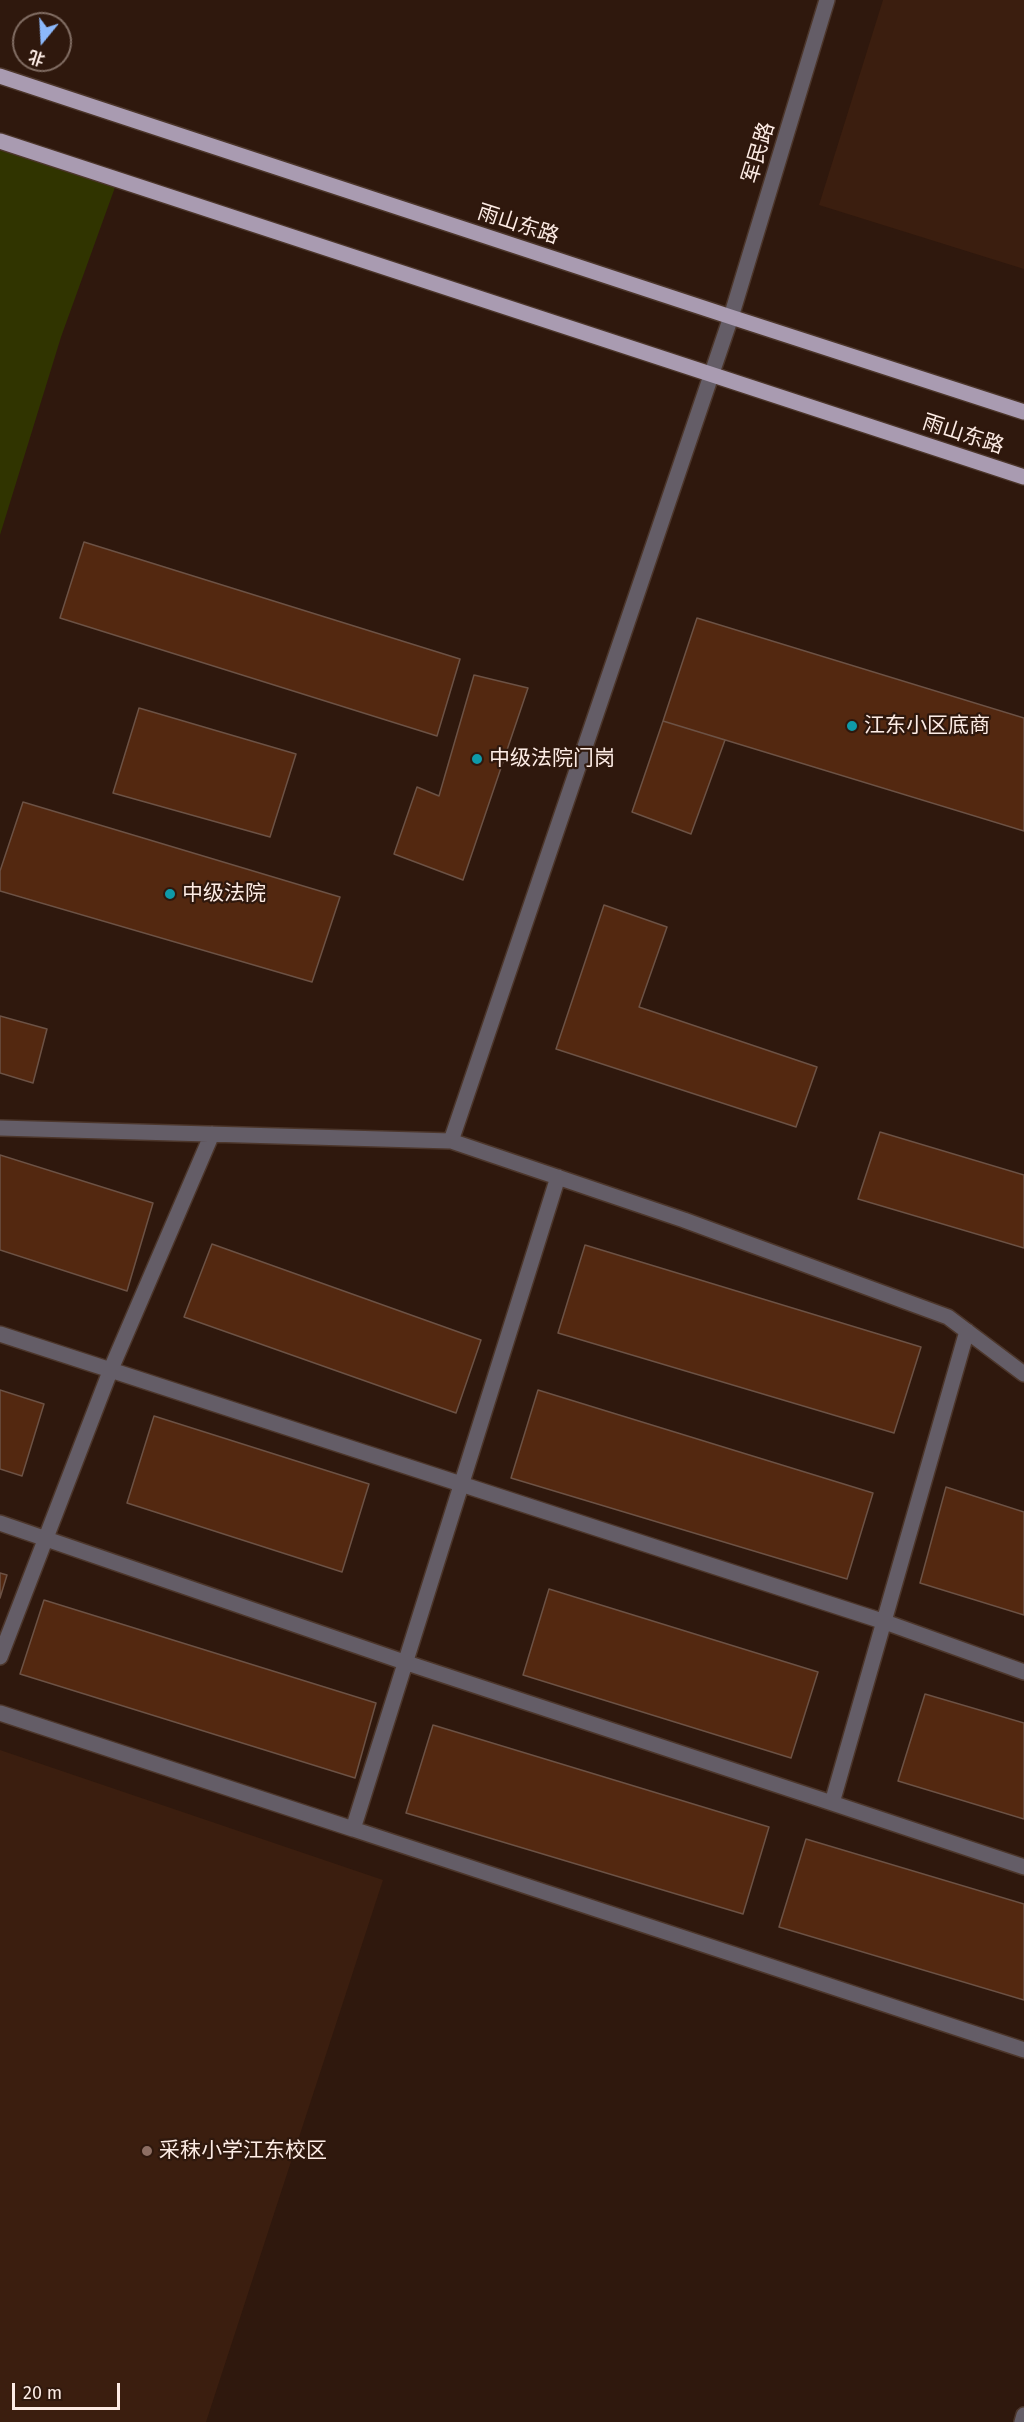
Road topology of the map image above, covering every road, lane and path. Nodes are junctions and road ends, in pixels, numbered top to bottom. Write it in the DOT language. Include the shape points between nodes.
graph roads {
  1 [pos="826,0"];
  2 [pos="0,76"];
  3 [pos="0,141"];
  4 [pos="731,317"];
  5 [pos="712,375"];
  6 [pos="1024,412"];
  7 [pos="1024,477"];
  8 [pos="0,1128"];
  9 [pos="212,1134"];
  10 [pos="451,1141"];
  11 [pos="558,1177"];
  12 [pos="967,1331"];
  13 [pos="0,1334"];
  14 [pos="111,1369"];
  15 [pos="1024,1374"];
  16 [pos="463,1484"];
  17 [pos="0,1523"];
  18 [pos="885,1622"];
  19 [pos="0,1657"];
  20 [pos="407,1663"];
  21 [pos="1024,1672"];
  22 [pos="0,1713"];
  23 [pos="832,1803"];
  24 [pos="353,1829"];
  25 [pos="1024,1867"];
  26 [pos="1024,2049"];
  27 [pos="1024,2415"];
  28 [pos="1022,2422"];
  1 -- 4 [label="street, 军民路"];
  2 -- 4 [label="main road, 雨山东路"];
  3 -- 5 [label="main road, 雨山东路"];
  4 -- 5 [label="street, 军民路"];
  4 -- 6 [label="main road, 雨山东路"];
  5 -- 7 [label="main road, 雨山东路"];
  5 -- 10 [label="street, 军民路"];
  8 -- 9 [label="street"];
  9 -- 10 [label="street"];
  9 -- 14 [label="street"];
  10 -- 11 [label="street"];
  11 -- 12 [label="street" via="948,1317"];
  11 -- 16 [label="street"];
  12 -- 15 [label="street"];
  12 -- 18 [label="street"];
  13 -- 14 [label="street"];
  14 -- 16 [label="street"];
  14 -- 19 [label="street"];
  16 -- 18 [label="street"];
  16 -- 20 [label="street"];
  17 -- 20 [label="street"];
  18 -- 21 [label="street"];
  18 -- 23 [label="street"];
  20 -- 23 [label="street"];
  20 -- 24 [label="street"];
  22 -- 24 [label="street"];
  23 -- 25 [label="street"];
  24 -- 26 [label="street"];
  27 -- 28 [label="street"];
}
